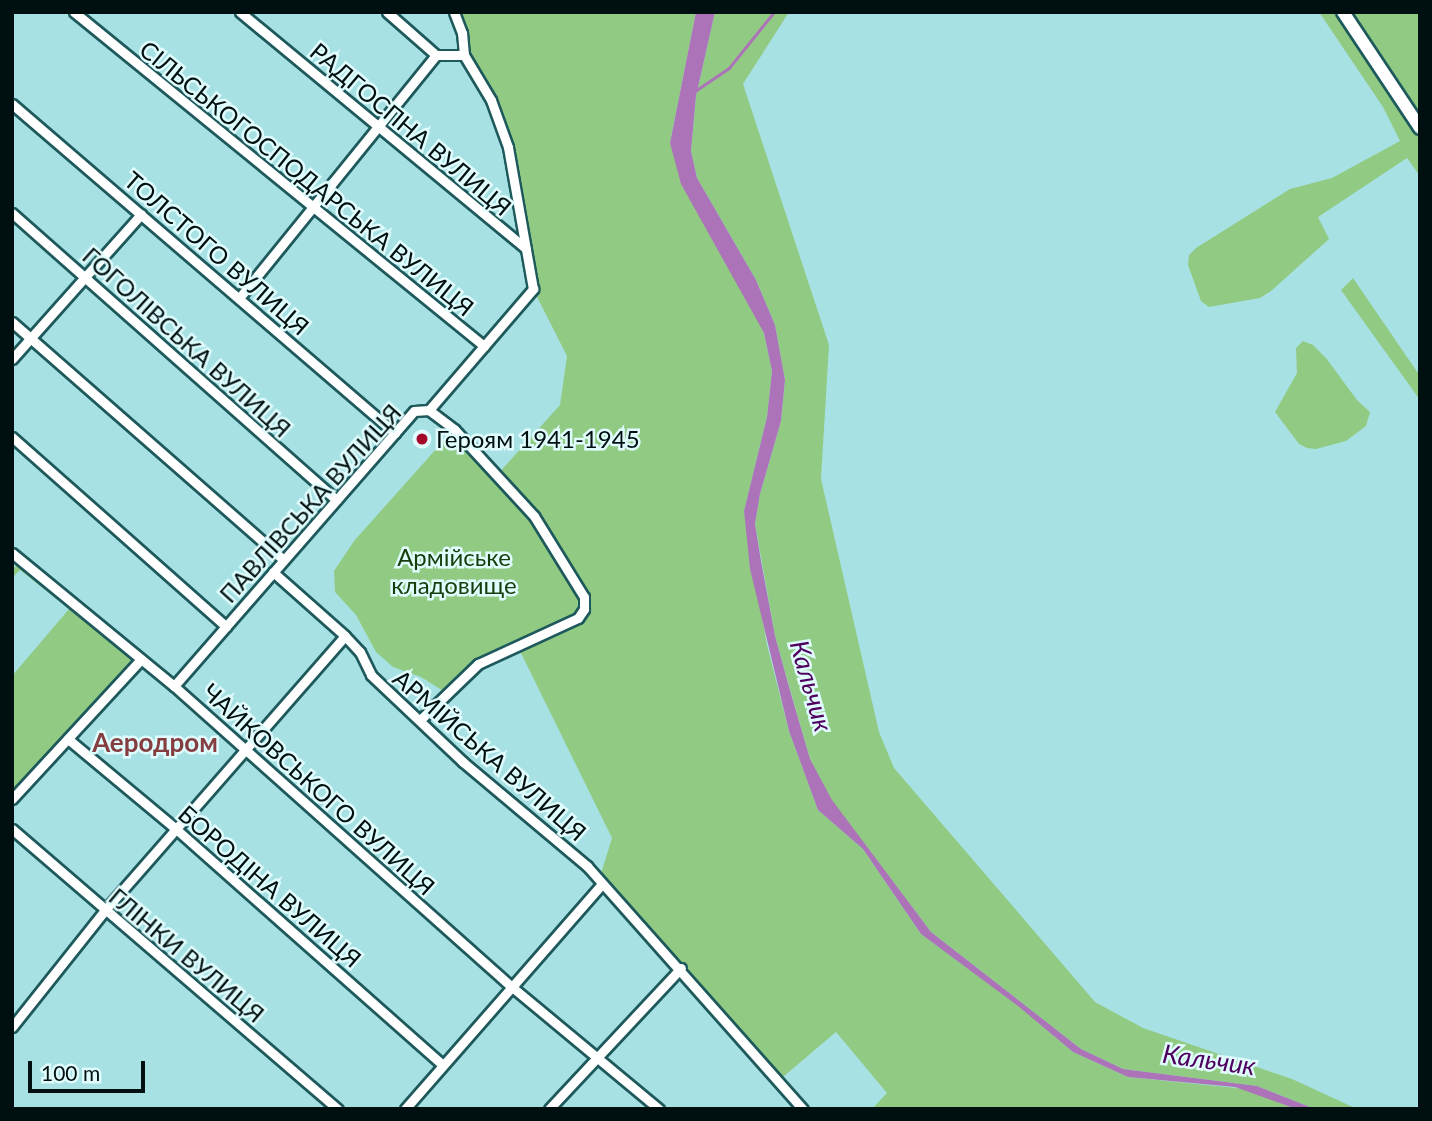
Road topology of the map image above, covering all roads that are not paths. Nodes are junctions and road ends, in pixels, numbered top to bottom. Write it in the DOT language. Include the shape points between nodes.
graph roads {
  1 [pos="74,12"];
  2 [pos="240,12"];
  3 [pos="387,12"];
  4 [pos="454,12"];
  5 [pos="1343,12"];
  6 [pos="436,55"];
  7 [pos="464,55"];
  8 [pos="12,104"];
  9 [pos="378,127"];
  10 [pos="1420,128"];
  11 [pos="313,207"];
  12 [pos="12,213"];
  13 [pos="141,214"];
  14 [pos="526,249"];
  15 [pos="85,277"];
  16 [pos="240,297"];
  17 [pos="12,322"];
  18 [pos="31,338"];
  19 [pos="484,346"];
  20 [pos="12,359"];
  21 [pos="429,410"];
  22 [pos="395,433"];
  23 [pos="12,437"];
  24 [pos="336,500"];
  25 [pos="15,560"];
  26 [pos="284,560"];
  27 [pos="273,572"];
  28 [pos="226,626"];
  29 [pos="345,636"];
  30 [pos="141,659"];
  31 [pos="174,686"];
  32 [pos="420,720"];
  33 [pos="68,739"];
  34 [pos="246,750"];
  35 [pos="12,799"];
  36 [pos="12,829"];
  37 [pos="176,829"];
  38 [pos="603,884"];
  39 [pos="105,910"];
  40 [pos="681,968"];
  41 [pos="512,987"];
  42 [pos="12,1027"];
  43 [pos="598,1056"];
  44 [pos="443,1065"];
  45 [pos="338,1109"];
  46 [pos="405,1109"];
  47 [pos="549,1109"];
  48 [pos="659,1109"];
  49 [pos="803,1109"];
  1 -- 11 [label="street, СІЛЬСЬКОГОСПОДАРСЬКА ВУЛИЦЯ"];
  2 -- 9 [label="street, РАДГОСПНА ВУЛИЦЯ"];
  3 -- 6 [label="street"];
  4 -- 7 [label="street"];
  5 -- 10 [label="main road"];
  6 -- 7 [label="street"];
  6 -- 9 [label="street"];
  7 -- 14 [label="street" via="491,100 508,147"];
  8 -- 13 [label="street, ТОЛСТОГО ВУЛИЦЯ"];
  9 -- 11 [label="street"];
  9 -- 14 [label="street, РАДГОСПНА ВУЛИЦЯ"];
  11 -- 16 [label="street"];
  11 -- 19 [label="street, СІЛЬСЬКОГОСПОДАРСЬКА ВУЛИЦЯ"];
  12 -- 15 [label="street, ГОГОЛІВСЬКА ВУЛИЦЯ"];
  13 -- 15 [label="street"];
  13 -- 16 [label="street, ТОЛСТОГО ВУЛИЦЯ"];
  14 -- 19 [label="street, ПАВЛІВСЬКА ВУЛИЦЯ" via="533,289"];
  15 -- 18 [label="street"];
  15 -- 24 [label="street, ГОГОЛІВСЬКА ВУЛИЦЯ"];
  16 -- 22 [label="street, ТОЛСТОГО ВУЛИЦЯ"];
  17 -- 18 [label="street"];
  18 -- 20 [label="street"];
  18 -- 26 [label="street"];
  19 -- 21 [label="street, ПАВЛІВСЬКА ВУЛИЦЯ"];
  21 -- 22 [label="street, ПАВЛІВСЬКА ВУЛИЦЯ" via="414,411"];
  21 -- 32 [label="street" via="454,429 534,516 584,597 584,609 578,618 478,664"];
  22 -- 24 [label="street, ПАВЛІВСЬКА ВУЛИЦЯ"];
  23 -- 28 [label="street"];
  24 -- 26 [label="street, ПАВЛІВСЬКА ВУЛИЦЯ"];
  25 -- 30 [label="street, ЧАЙКОВСЬКОГО ВУЛИЦЯ"];
  26 -- 27 [label="street, ПАВЛІВСЬКА ВУЛИЦЯ"];
  27 -- 28 [label="street, ПАВЛІВСЬКА ВУЛИЦЯ"];
  27 -- 29 [label="street, АРМІЙСЬКА ВУЛИЦЯ"];
  28 -- 31 [label="street, ПАВЛІВСЬКА ВУЛИЦЯ"];
  29 -- 32 [label="street, АРМІЙСЬКА ВУЛИЦЯ" via="360,652 370,675"];
  29 -- 34 [label="street"];
  30 -- 31 [label="street, ЧАЙКОВСЬКОГО ВУЛИЦЯ"];
  30 -- 33 [label="street"];
  31 -- 34 [label="street, ЧАЙКОВСЬКОГО ВУЛИЦЯ"];
  32 -- 38 [label="street, АРМІЙСЬКА ВУЛИЦЯ"];
  33 -- 35 [label="street"];
  33 -- 37 [label="street, БОРОДІНА ВУЛИЦЯ"];
  34 -- 37 [label="street"];
  34 -- 41 [label="street, ЧАЙКОВСЬКОГО ВУЛИЦЯ"];
  36 -- 39 [label="street, ГЛІНКИ ВУЛИЦЯ"];
  37 -- 39 [label="street"];
  37 -- 44 [label="street, БОРОДІНА ВУЛИЦЯ"];
  38 -- 40 [label="street, АРМІЙСЬКА ВУЛИЦЯ"];
  38 -- 41 [label="street"];
  39 -- 42 [label="street"];
  39 -- 45 [label="street, ГЛІНКИ ВУЛИЦЯ"];
  40 -- 43 [label="street"];
  40 -- 49 [label="street, АРМІЙСЬКА ВУЛИЦЯ"];
  41 -- 43 [label="street, ЧАЙКОВСЬКОГО ВУЛИЦЯ"];
  41 -- 44 [label="street"];
  43 -- 47 [label="street"];
  43 -- 48 [label="street, ЧАЙКОВСЬКОГО ВУЛИЦЯ"];
  44 -- 46 [label="street"];
}
